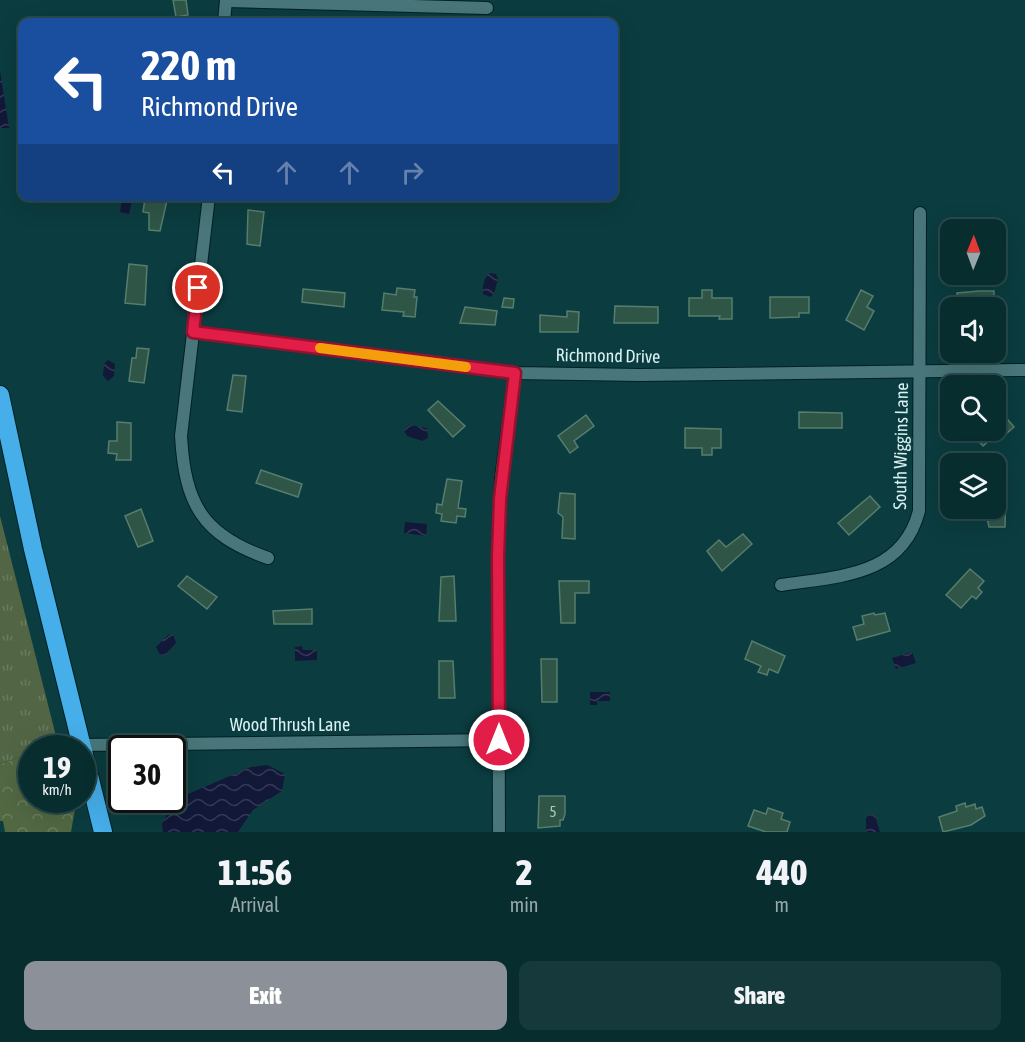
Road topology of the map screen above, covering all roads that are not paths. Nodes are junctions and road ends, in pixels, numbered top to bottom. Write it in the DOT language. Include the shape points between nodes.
graph roads {
  1 [pos="226,0"];
  2 [pos="487,8"];
  3 [pos="224,18"];
  4 [pos="208,201"];
  5 [pos="920,213"];
  6 [pos="193,332"];
  7 [pos="1025,370"];
  8 [pos="515,373"];
  9 [pos="920,373"];
  10 [pos="0,395"];
  11 [pos="268,558"];
  12 [pos="781,585"];
  13 [pos="80,735"];
  14 [pos="499,740"];
  15 [pos="96,745"];
  16 [pos="96,803"];
  17 [pos="103,832"];
  18 [pos="499,832"];
  1 -- 2 [label="street"];
  1 -- 3 [label="street"];
  4 -- 6 [label="street"];
  5 -- 9 [label="street, South Wiggins Lane"];
  6 -- 8 [label="street, Richmond Drive"];
  6 -- 11 [label="street" via="181,436 183,470 193,498 219,536"];
  7 -- 9 [label="street, Richmond Drive"];
  8 -- 9 [label="street, Richmond Drive"];
  8 -- 14 [label="street" via="501,479"];
  9 -- 12 [label="street, South Wiggins Lane" via="919,511 904,546 877,566"];
  10 -- 13 [label="highway"];
  14 -- 15 [label="street, Wood Thrush Lane"];
  14 -- 18 [label="street"];
  16 -- 17 [label="highway"];
}
